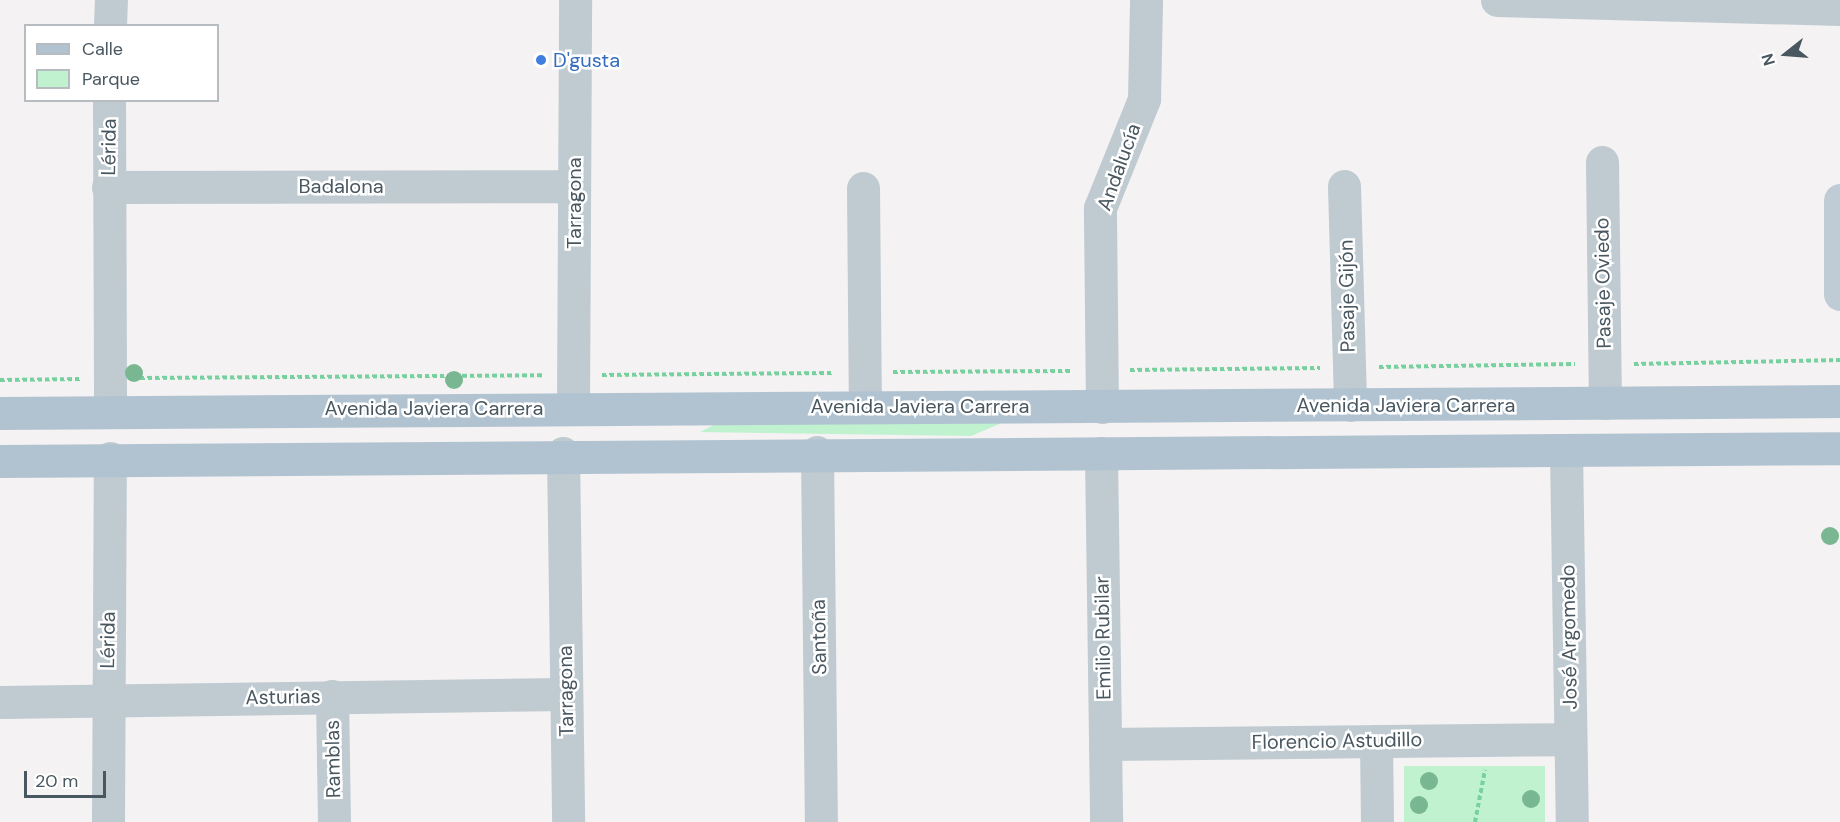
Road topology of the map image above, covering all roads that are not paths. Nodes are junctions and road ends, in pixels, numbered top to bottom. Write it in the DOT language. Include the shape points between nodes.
graph roads {
  1 [pos="111,0"];
  2 [pos="575,0"];
  3 [pos="1146,0"];
  4 [pos="1497,0"];
  5 [pos="1522,0"];
  6 [pos="1840,9"];
  7 [pos="110,24"];
  8 [pos="109,102"];
  9 [pos="1602,162"];
  10 [pos="574,186"];
  11 [pos="1344,186"];
  12 [pos="108,187"];
  13 [pos="863,188"];
  14 [pos="1840,200"];
  15 [pos="1840,294"];
  16 [pos="573,391"];
  17 [pos="111,394"];
  18 [pos="1840,401"];
  19 [pos="1605,403"];
  20 [pos="1539,404"];
  21 [pos="866,405"];
  22 [pos="1350,405"];
  23 [pos="633,406"];
  24 [pos="1146,406"];
  25 [pos="514,407"];
  26 [pos="1102,407"];
  27 [pos="0,414"];
  28 [pos="1840,448"];
  29 [pos="1566,451"];
  30 [pos="817,452"];
  31 [pos="563,453"];
  32 [pos="1057,453"];
  33 [pos="1101,453"];
  34 [pos="110,458"];
  35 [pos="64,460"];
  36 [pos="0,461"];
  37 [pos="566,694"];
  38 [pos="332,696"];
  39 [pos="107,701"];
  40 [pos="0,702"];
  41 [pos="1570,739"];
  42 [pos="1376,741"];
  43 [pos="1105,744"];
  44 [pos="108,822"];
  45 [pos="334,822"];
  46 [pos="568,822"];
  47 [pos="821,822"];
  48 [pos="1106,822"];
  49 [pos="1377,822"];
  50 [pos="1572,822"];
  1 -- 7 [label="street"];
  2 -- 10 [label="street, Tarragona"];
  3 -- 26 [label="street, Andalucía" via="1144,99 1101,208"];
  4 -- 5 [label="street"];
  5 -- 6 [label="street"];
  8 -- 12 [label="street, Lérida"];
  9 -- 19 [label="street, Pasaje Oviedo"];
  10 -- 12 [label="street, Badalona"];
  10 -- 16 [label="street, Tarragona"];
  11 -- 22 [label="street, Pasaje Gijón"];
  12 -- 17 [label="street, Lérida"];
  13 -- 21 [label="street"];
  14 -- 15 [label="main road"];
  16 -- 23 [label="main road, Avenida Javiera Carrera"];
  16 -- 25 [label="main road, Avenida Javiera Carrera"];
  17 -- 25 [label="main road, Avenida Javiera Carrera"];
  17 -- 27 [label="main road, Avenida Javiera Carrera"];
  17 -- 35 [label="main road"];
  18 -- 19 [label="main road, Avenida Javiera Carrera"];
  19 -- 20 [label="main road, Avenida Javiera Carrera"];
  20 -- 22 [label="main road, Avenida Javiera Carrera"];
  20 -- 29 [label="main road" via="1562,424"];
  21 -- 23 [label="main road, Avenida Javiera Carrera"];
  21 -- 26 [label="main road, Avenida Javiera Carrera"];
  22 -- 24 [label="main road, Avenida Javiera Carrera"];
  23 -- 31 [label="main road"];
  24 -- 26 [label="main road, Avenida Javiera Carrera"];
  24 -- 33 [label="main road" via="1118,428"];
  25 -- 31 [label="main road" via="545,426"];
  26 -- 32 [label="main road" via="1086,432"];
  28 -- 29 [label="main road"];
  29 -- 33 [label="main road"];
  29 -- 41 [label="street, José Argomedo"];
  30 -- 31 [label="main road"];
  30 -- 32 [label="main road"];
  30 -- 47 [label="street, Santoña"];
  31 -- 34 [label="main road"];
  31 -- 37 [label="street, Tarragona"];
  32 -- 33 [label="main road"];
  33 -- 43 [label="street, Emilio Rubilar"];
  34 -- 35 [label="main road"];
  34 -- 39 [label="street, Lérida"];
  35 -- 36 [label="main road"];
  37 -- 38 [label="street, Asturias"];
  37 -- 46 [label="street, Tarragona"];
  38 -- 39 [label="street, Asturias"];
  38 -- 45 [label="street, Ramblas"];
  39 -- 40 [label="street, Asturias"];
  39 -- 44 [label="street, Lérida"];
  41 -- 42 [label="street, Florencio Astudillo"];
  41 -- 50 [label="street, José Argomedo"];
  42 -- 43 [label="street, Florencio Astudillo"];
  42 -- 49 [label="street"];
  43 -- 48 [label="street, Emilio Rubilar"];
}
